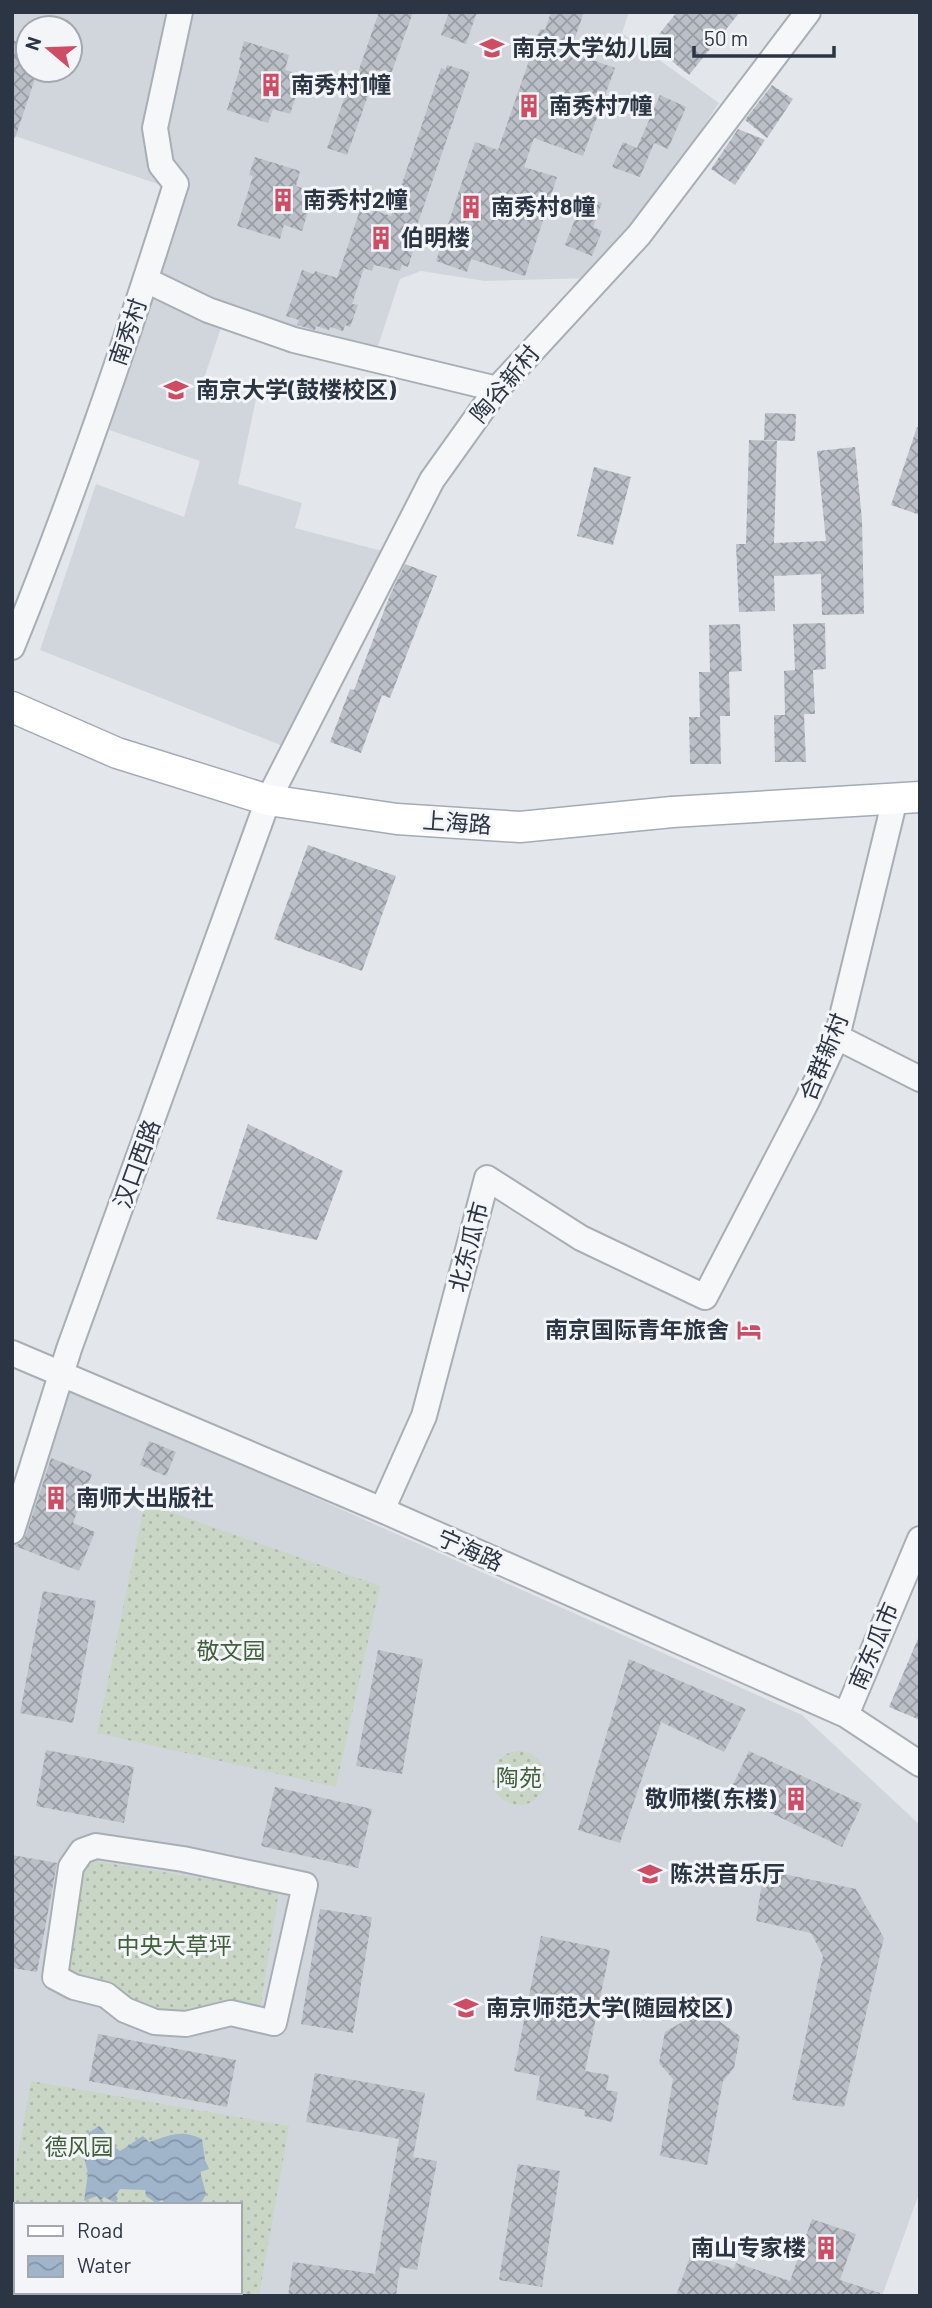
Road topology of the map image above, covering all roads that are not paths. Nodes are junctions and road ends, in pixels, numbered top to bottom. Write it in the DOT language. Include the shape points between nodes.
graph roads {
  1 [pos="180,12"];
  2 [pos="808,12"];
  3 [pos="146,279"];
  4 [pos="497,389"];
  5 [pos="12,647"];
  6 [pos="12,707"];
  7 [pos="907,798"];
  8 [pos="268,800"];
  9 [pos="837,1037"];
  10 [pos="920,1079"];
  11 [pos="705,1297"];
  12 [pos="12,1353"];
  13 [pos="62,1376"];
  14 [pos="382,1510"];
  15 [pos="12,1531"];
  16 [pos="920,1539"];
  17 [pos="846,1715"];
  18 [pos="920,1764"];
  19 [pos="305,1885"];
  1 -- 3 [label="street, 南秀村" via="155,128 161,165 176,184"];
  2 -- 4 [label="street, 陶谷新村" via="639,235"];
  3 -- 4 [label="street" via="208,310 294,340"];
  3 -- 5 [label="street, 南秀村" via="56,539"];
  4 -- 8 [label="street, 陶谷新村" via="432,480"];
  6 -- 8 [label="main road, 上海路" via="117,753"];
  7 -- 8 [label="main road, 上海路" via="671,812 520,827 397,819"];
  7 -- 9 [label="street, 合群新村"];
  8 -- 13 [label="street, 汉口西路"];
  9 -- 10 [label="street"];
  9 -- 11 [label="street, 合群新村"];
  11 -- 14 [label="street, 北东瓜市" via="581,1238 487,1178 424,1416"];
  12 -- 13 [label="street, 宁海路"];
  13 -- 14 [label="street, 宁海路"];
  13 -- 15 [label="street, 汉口西路"];
  14 -- 17 [label="street, 宁海路"];
  16 -- 17 [label="street, 南东瓜市"];
  17 -- 18 [label="street, 宁海路"];
  19 -- 19 [label="street" via="171,1857 96,1846 82,1851 71,1867 55,1977 106,1996 155,2022 186,2024 231,2013 274,2022"];
}
